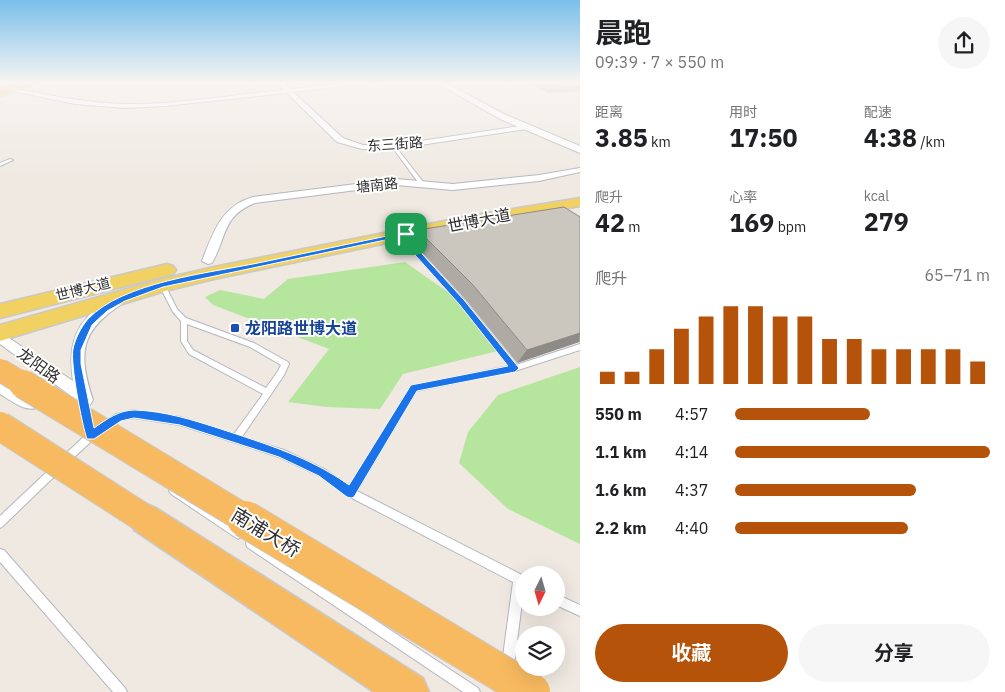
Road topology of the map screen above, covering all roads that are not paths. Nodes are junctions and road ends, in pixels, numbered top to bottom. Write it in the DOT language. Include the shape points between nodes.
graph roads {
  1 [pos="313,114"];
  2 [pos="499,114"];
  3 [pos="527,127"];
  4 [pos="394,147"];
  5 [pos="580,150"];
  6 [pos="11,160"];
  7 [pos="0,165"];
  8 [pos="580,170"];
  9 [pos="422,184"];
  10 [pos="580,190"];
  11 [pos="580,202"];
  12 [pos="406,234"];
  13 [pos="208,261"];
  14 [pos="162,285"];
  15 [pos="0,311"];
  16 [pos="184,320"];
  17 [pos="0,335"];
  18 [pos="580,347"];
  19 [pos="515,368"];
  20 [pos="0,370"];
  21 [pos="0,387"];
  22 [pos="268,393"];
  23 [pos="84,397"];
  24 [pos="0,426"];
  25 [pos="91,436"];
  26 [pos="236,439"];
  27 [pos="132,463"];
  28 [pos="164,485"];
  29 [pos="351,493"];
  30 [pos="0,523"];
  31 [pos="0,554"];
  32 [pos="515,577"];
  33 [pos="565,604"];
  34 [pos="580,611"];
  35 [pos="516,616"];
  36 [pos="121,692"];
  37 [pos="409,692"];
  38 [pos="474,692"];
  39 [pos="504,692"];
  40 [pos="532,692"];
  1 -- 4 [label="street, 东三街路" via="340,140 373,148"];
  2 -- 3 [label="street"];
  3 -- 4 [label="street, 东三街路"];
  3 -- 5 [label="street"];
  4 -- 9 [label="lane"];
  6 -- 7 [label="lane"];
  8 -- 9 [label="street, 塘南路" via="532,179 453,187"];
  9 -- 13 [label="street, 塘南路" via="386,183 244,203 231,210 224,220"];
  10 -- 13 [label="main road, 世博大道"];
  11 -- 12 [label="main road, 世博大道"];
  12 -- 14 [label="main road, 世博大道"];
  12 -- 19 [label="lane" via="410,245 462,302"];
  13 -- 15 [label="main road, 世博大道"];
  14 -- 16 [label="lane"];
  14 -- 17 [label="main road, 世博大道"];
  14 -- 23 [label="street" via="122,299 90,322 76,350"];
  16 -- 22 [label="lane" via="184,341 191,352"];
  16 -- 22 [label="lane" via="252,345 285,364"];
  17 -- 23 [label="street, 龙阳路"];
  18 -- 19 [label="lane"];
  19 -- 29 [label="lane" via="414,388"];
  20 -- 40 [label="highway, 南浦大桥, bridge"];
  21 -- 25 [label="street"];
  22 -- 26 [label="lane"];
  23 -- 25 [label="street"];
  24 -- 37 [label="highway, bridge"];
  25 -- 26 [label="lane" via="119,417 134,414 180,421"];
  25 -- 27 [label="lane"];
  25 -- 30 [label="lane"];
  26 -- 29 [label="lane" via="281,453"];
  28 -- 38 [label="lane"];
  29 -- 32 [label="lane"];
  31 -- 36 [label="lane"];
  33 -- 34 [label="lane"];
  35 -- 39 [label="lane"];
}
